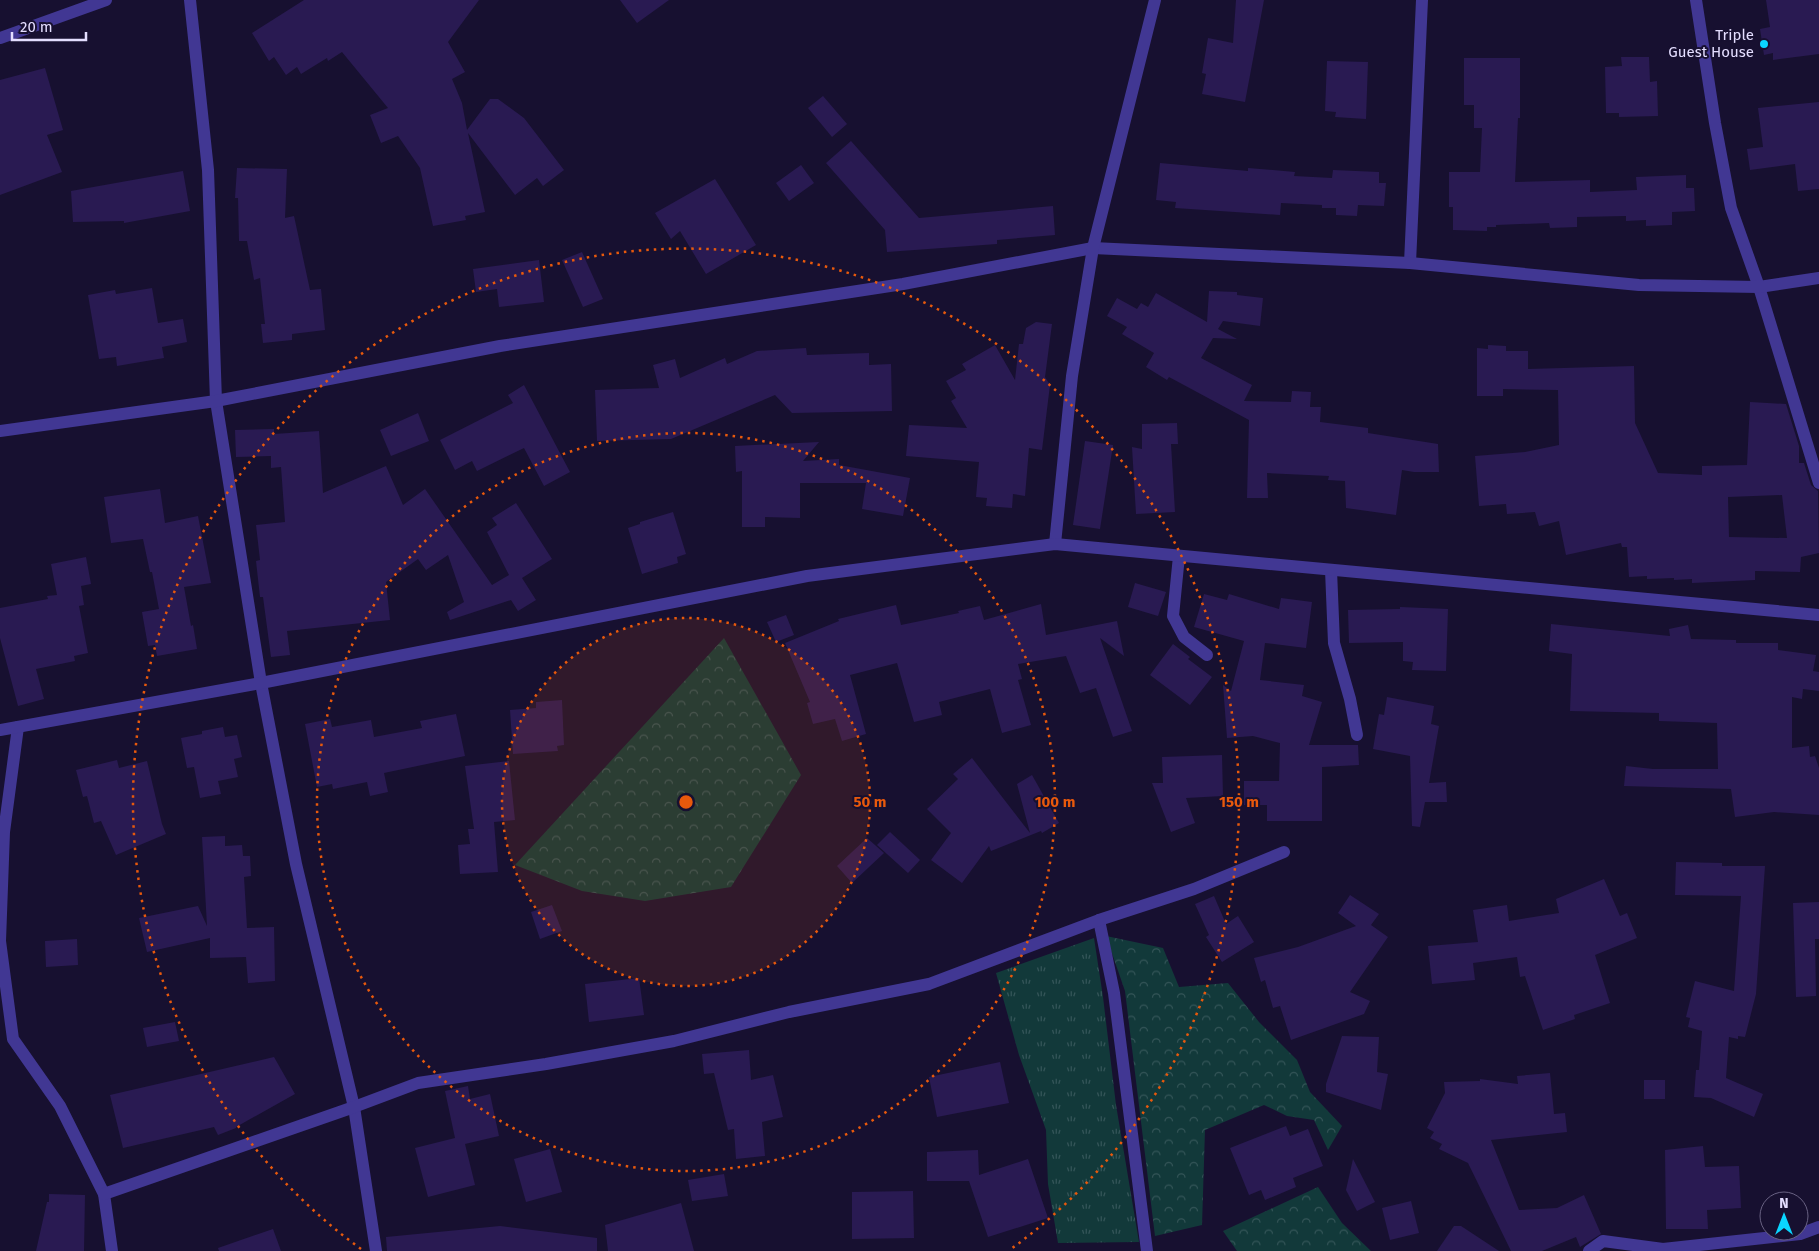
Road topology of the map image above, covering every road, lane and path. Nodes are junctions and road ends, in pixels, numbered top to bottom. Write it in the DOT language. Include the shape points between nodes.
graph roads {
  1 [pos="106,0"];
  2 [pos="190,0"];
  3 [pos="1154,0"];
  4 [pos="1422,0"];
  5 [pos="1696,0"];
  6 [pos="0,38"];
  7 [pos="1093,248"];
  8 [pos="1410,263"];
  9 [pos="1819,278"];
  10 [pos="1759,287"];
  11 [pos="216,401"];
  12 [pos="0,431"];
  13 [pos="1819,483"];
  14 [pos="1056,544"];
  15 [pos="1178,556"];
  16 [pos="1331,570"];
  17 [pos="1819,615"];
  18 [pos="1207,655"];
  19 [pos="261,683"];
  20 [pos="18,727"];
  21 [pos="0,730"];
  22 [pos="1357,735"];
  23 [pos="1284,852"];
  24 [pos="1098,920"];
  25 [pos="354,1107"];
  26 [pos="104,1194"];
  27 [pos="1819,1227"];
  28 [pos="112,1251"];
  29 [pos="376,1251"];
  30 [pos="1147,1251"];
  31 [pos="1589,1251"];
  1 -- 6 [label="street"];
  2 -- 11 [label="street" via="208,170"];
  3 -- 7 [label="street"];
  4 -- 8 [label="street"];
  5 -- 10 [label="street" via="1731,208"];
  7 -- 8 [label="street"];
  7 -- 11 [label="street" via="903,284 500,346"];
  7 -- 14 [label="street" via="1072,376"];
  8 -- 10 [label="street" via="1639,285"];
  9 -- 10 [label="street"];
  10 -- 13 [label="street"];
  11 -- 12 [label="street"];
  11 -- 19 [label="street"];
  14 -- 15 [label="street"];
  14 -- 19 [label="street" via="807,576"];
  15 -- 16 [label="street"];
  15 -- 18 [label="street" via="1173,616 1184,637"];
  16 -- 17 [label="street"];
  16 -- 22 [label="street" via="1334,643"];
  19 -- 20 [label="street"];
  19 -- 25 [label="street" via="296,864"];
  20 -- 21 [label="street"];
  20 -- 26 [label="street" via="4,832 0,941 13,1040 60,1106"];
  23 -- 24 [label="street" via="1194,889"];
  24 -- 25 [label="street" via="929,984 789,1012 674,1041 418,1083"];
  24 -- 30 [label="street" via="1114,993"];
  25 -- 26 [label="street"];
  25 -- 29 [label="street"];
  26 -- 28 [label="street"];
  27 -- 31 [label="street" via="1800,1234 1663,1249 1603,1241"];
}
